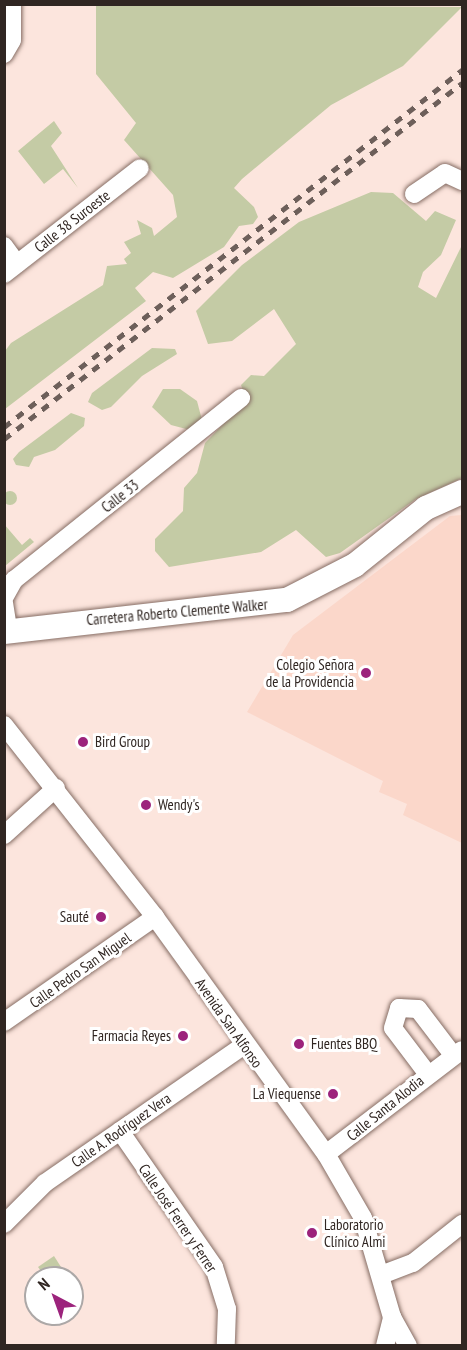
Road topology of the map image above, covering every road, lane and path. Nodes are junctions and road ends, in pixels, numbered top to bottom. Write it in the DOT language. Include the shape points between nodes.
graph roads {
  1 [pos="12,4"];
  2 [pos="4,54"];
  3 [pos="140,168"];
  4 [pos="462,182"];
  5 [pos="414,194"];
  6 [pos="4,246"];
  7 [pos="11,269"];
  8 [pos="241,398"];
  9 [pos="462,492"];
  10 [pos="4,598"];
  11 [pos="4,603"];
  12 [pos="6,631"];
  13 [pos="4,725"];
  14 [pos="56,788"];
  15 [pos="4,835"];
  16 [pos="155,917"];
  17 [pos="4,1022"];
  18 [pos="243,1045"];
  19 [pos="458,1052"];
  20 [pos="427,1073"];
  21 [pos="120,1131"];
  22 [pos="326,1154"];
  23 [pos="4,1224"];
  24 [pos="462,1224"];
  25 [pos="381,1275"];
  26 [pos="392,1317"];
  27 [pos="226,1346"];
  28 [pos="385,1346"];
  29 [pos="408,1346"];
  1 -- 2 [label="street" via="12,40"];
  3 -- 7 [label="street, Calle 38 Suroeste"];
  4 -- 5 [label="street" via="445,173"];
  6 -- 7 [label="street"];
  8 -- 10 [label="street, Calle 33" via="14,580"];
  9 -- 12 [label="main road, Carretera Roberto Clemente Walker" via="426,508 355,565 286,600"];
  11 -- 12 [label="street"];
  13 -- 14 [label="street, Avenida San Alfonso"];
  14 -- 15 [label="street"];
  14 -- 16 [label="street, Avenida San Alfonso"];
  16 -- 17 [label="street, Calle Pedro San Miguel"];
  16 -- 18 [label="street, Avenida San Alfonso"];
  18 -- 21 [label="street, Calle A. Rodríguez Vera"];
  18 -- 22 [label="street, Avenida San Alfonso"];
  19 -- 20 [label="street"];
  19 -- 20 [label="street, Calle Santa Alodia" via="418,1009 399,1008 393,1028"];
  20 -- 22 [label="street, Calle Santa Alodia"];
  21 -- 23 [label="street, Calle A. Rodríguez Vera" via="45,1183"];
  21 -- 27 [label="street, Calle José Ferrer y Ferrer" via="214,1267 227,1309"];
  22 -- 25 [label="street, Avenida San Alfonso" via="363,1218"];
  24 -- 25 [label="street" via="413,1263"];
  25 -- 26 [label="street, Avenida San Alfonso"];
  26 -- 28 [label="street"];
  26 -- 29 [label="street, Avenida San Alfonso"];
}
